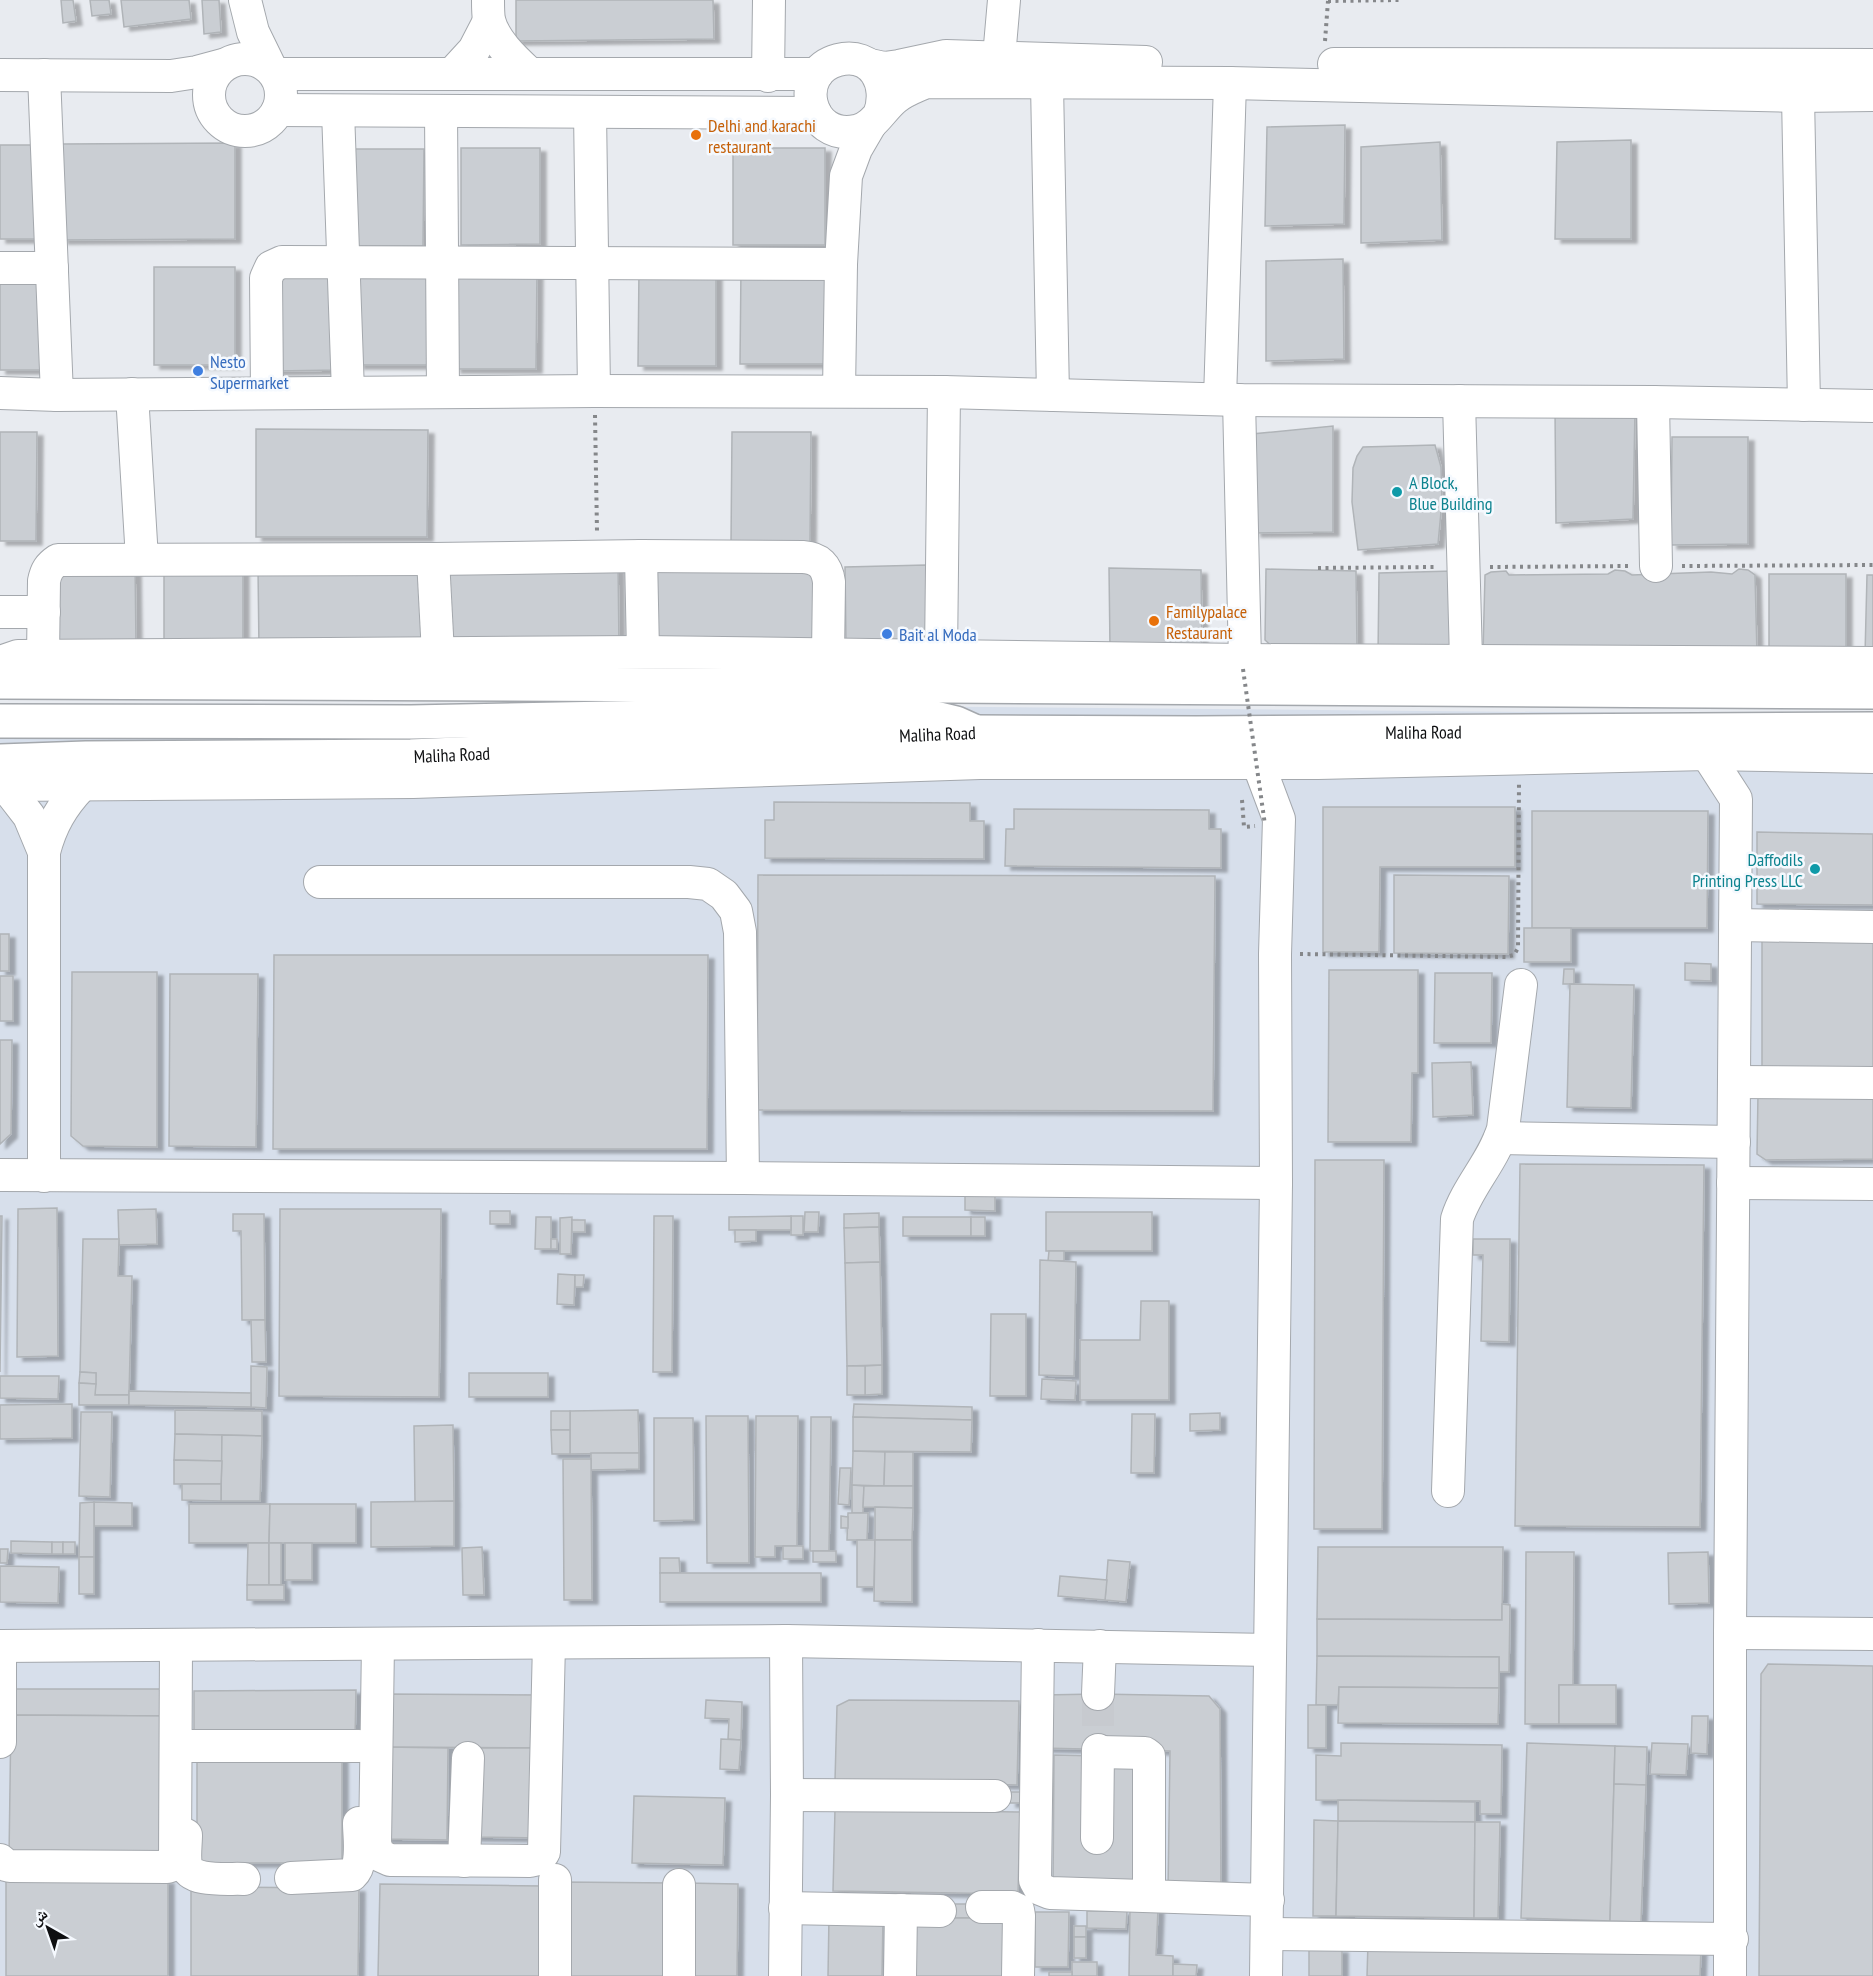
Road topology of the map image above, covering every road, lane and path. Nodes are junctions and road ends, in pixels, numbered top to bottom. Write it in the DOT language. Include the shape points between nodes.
graph roads {
  1 [pos="769,0"];
  2 [pos="1004,0"];
  3 [pos="1329,0"];
  4 [pos="1400,0"];
  5 [pos="245,3"];
  6 [pos="488,10"];
  7 [pos="999,57"];
  8 [pos="226,63"];
  9 [pos="1323,64"];
  10 [pos="870,65"];
  11 [pos="1873,65"];
  12 [pos="273,72"];
  13 [pos="530,74"];
  14 [pos="0,75"];
  15 [pos="44,75"];
  16 [pos="452,75"];
  17 [pos="817,75"];
  18 [pos="158,76"];
  19 [pos="768,76"];
  20 [pos="1230,83"];
  21 [pos="1047,84"];
  22 [pos="1873,95"];
  23 [pos="1798,96"];
  24 [pos="278,110"];
  25 [pos="338,111"];
  26 [pos="441,111"];
  27 [pos="590,112"];
  28 [pos="215,116"];
  29 [pos="818,117"];
  30 [pos="875,120"];
  31 [pos="846,176"];
  32 [pos="343,262"];
  33 [pos="442,262"];
  34 [pos="592,263"];
  35 [pos="842,264"];
  36 [pos="0,268"];
  37 [pos="52,268"];
  38 [pos="594,391"];
  39 [pos="839,391"];
  40 [pos="348,392"];
  41 [pos="443,392"];
  42 [pos="944,392"];
  43 [pos="0,393"];
  44 [pos="267,393"];
  45 [pos="132,394"];
  46 [pos="1053,394"];
  47 [pos="57,395"];
  48 [pos="1229,399"];
  49 [pos="1459,400"];
  50 [pos="1653,402"];
  51 [pos="1804,405"];
  52 [pos="1873,406"];
  53 [pos="598,556"];
  54 [pos="641,556"];
  55 [pos="142,559"];
  56 [pos="434,559"];
  57 [pos="1873,565"];
  58 [pos="1656,566"];
  59 [pos="1463,567"];
  60 [pos="1318,568"];
  61 [pos="0,612"];
  62 [pos="44,612"];
  63 [pos="643,652"];
  64 [pos="438,654"];
  65 [pos="828,654"];
  66 [pos="43,656"];
  67 [pos="941,656"];
  68 [pos="1466,659"];
  69 [pos="0,662"];
  70 [pos="1873,663"];
  71 [pos="1244,664"];
  72 [pos="0,682"];
  73 [pos="1873,692"];
  74 [pos="0,721"];
  75 [pos="1873,729"];
  76 [pos="976,732"];
  77 [pos="1707,754"];
  78 [pos="1776,754"];
  79 [pos="1873,758"];
  80 [pos="1519,759"];
  81 [pos="1258,763"];
  82 [pos="1318,764"];
  83 [pos="2,777"];
  84 [pos="81,786"];
  85 [pos="1736,799"];
  86 [pos="1272,822"];
  87 [pos="44,852"];
  88 [pos="320,882"];
  89 [pos="1735,925"];
  90 [pos="1873,927"];
  91 [pos="1275,954"];
  92 [pos="1521,986"];
  93 [pos="1734,1082"];
  94 [pos="1873,1083"];
  95 [pos="1500,1138"];
  96 [pos="1734,1142"];
  97 [pos="0,1175"];
  98 [pos="44,1176"];
  99 [pos="742,1178"];
  100 [pos="1275,1183"];
  101 [pos="1733,1183"];
  102 [pos="1873,1184"];
  103 [pos="1448,1491"];
  104 [pos="1730,1633"];
  105 [pos="1873,1634"];
  106 [pos="786,1641"];
  107 [pos="549,1643"];
  108 [pos="368,1644"];
  109 [pos="181,1645"];
  110 [pos="1038,1645"];
  111 [pos="0,1646"];
  112 [pos="1100,1646"];
  113 [pos="1270,1650"];
  114 [pos="0,1659"];
  115 [pos="1098,1694"];
  116 [pos="0,1742"];
  117 [pos="187,1746"];
  118 [pos="359,1746"];
  119 [pos="468,1758"];
  120 [pos="787,1796"];
  121 [pos="995,1796"];
  122 [pos="1097,1838"];
  123 [pos="0,1860"];
  124 [pos="464,1861"];
  125 [pos="291,1878"];
  126 [pos="244,1879"];
  127 [pos="555,1880"];
  128 [pos="679,1885"];
  129 [pos="1149,1896"];
  130 [pos="1268,1900"];
  131 [pos="982,1907"];
  132 [pos="785,1908"];
  133 [pos="901,1910"];
  134 [pos="940,1911"];
  135 [pos="1267,1934"];
  136 [pos="1732,1939"];
  137 [pos="555,1976"];
  138 [pos="680,1976"];
  139 [pos="785,1976"];
  140 [pos="900,1976"];
  141 [pos="1018,1976"];
  142 [pos="1266,1976"];
  143 [pos="1730,1976"];
  1 -- 19 [label="street"];
  2 -- 7 [label="street"];
  3 -- 4 [label="path"];
  3 -- 9 [label="path"];
  5 -- 8 [label="street" via="241,35"];
  5 -- 12 [label="street" via="253,32"];
  6 -- 13 [label="street" via="507,50"];
  6 -- 16 [label="street" via="474,50"];
  7 -- 9 [label="street"];
  7 -- 10 [label="street" via="946,56 884,68"];
  8 -- 12 [label="street" via="251,58"];
  8 -- 18 [label="street" via="184,75"];
  8 -- 28 [label="street" via="210,84 208,95"];
  9 -- 11 [label="street"];
  10 -- 17 [label="street" via="847,58 836,60"];
  10 -- 30 [label="street" via="882,83 884,105"];
  12 -- 16 [label="street"];
  12 -- 24 [label="street" via="280,86"];
  13 -- 16 [label="street"];
  13 -- 19 [label="street"];
  14 -- 15 [label="street"];
  15 -- 18 [label="street"];
  15 -- 37 [label="street"];
  17 -- 19 [label="street"];
  17 -- 29 [label="street" via="810,93"];
  18 -- 28 [label="street"];
  20 -- 21 [label="street"];
  20 -- 23 [label="street"];
  20 -- 48 [label="street"];
  21 -- 30 [label="street" via="926,82 901,93"];
  21 -- 46 [label="street"];
  22 -- 23 [label="street"];
  23 -- 51 [label="street"];
  24 -- 25 [label="street"];
  24 -- 28 [label="street" via="260,128 248,131 224,125"];
  25 -- 26 [label="street"];
  25 -- 32 [label="street"];
  26 -- 27 [label="street"];
  26 -- 33 [label="street"];
  27 -- 29 [label="street"];
  27 -- 34 [label="street"];
  29 -- 30 [label="street" via="831,129 845,132 858,131"];
  29 -- 31 [label="street" via="837,147"];
  30 -- 31 [label="street" via="856,149"];
  31 -- 35 [label="street"];
  32 -- 33 [label="street"];
  32 -- 40 [label="street"];
  32 -- 44 [label="street" via="282,262 267,272"];
  33 -- 34 [label="street"];
  33 -- 41 [label="street"];
  34 -- 35 [label="street"];
  34 -- 38 [label="street"];
  35 -- 39 [label="street"];
  36 -- 37 [label="street"];
  37 -- 47 [label="street"];
  38 -- 39 [label="street"];
  38 -- 41 [label="street"];
  38 -- 53 [label="path"];
  39 -- 42 [label="street"];
  40 -- 41 [label="street"];
  40 -- 44 [label="street"];
  42 -- 46 [label="street"];
  42 -- 67 [label="street"];
  43 -- 47 [label="street"];
  44 -- 45 [label="street"];
  45 -- 47 [label="street"];
  45 -- 55 [label="street"];
  46 -- 48 [label="street"];
  48 -- 49 [label="street"];
  48 -- 71 [label="street"];
  49 -- 50 [label="street"];
  49 -- 59 [label="street"];
  50 -- 51 [label="street"];
  50 -- 58 [label="street"];
  51 -- 52 [label="street"];
  53 -- 54 [label="street"];
  53 -- 56 [label="street"];
  54 -- 63 [label="street"];
  54 -- 65 [label="street" via="803,557 818,561 829,582"];
  55 -- 56 [label="street"];
  55 -- 62 [label="street" via="58,560 46,573"];
  56 -- 64 [label="street"];
  57 -- 58 [label="path"];
  58 -- 59 [label="path"];
  59 -- 60 [label="path"];
  59 -- 68 [label="street"];
  61 -- 62 [label="street"];
  62 -- 66 [label="street"];
  63 -- 64 [label="street"];
  63 -- 65 [label="street"];
  64 -- 66 [label="street"];
  65 -- 67 [label="street"];
  66 -- 69 [label="street" via="18,656"];
  67 -- 71 [label="street"];
  68 -- 70 [label="street"];
  68 -- 71 [label="street"];
  71 -- 86 [label="path, bridge"];
  72 -- 73 [label="main road"];
  74 -- 76 [label="main road" via="931,717"];
  75 -- 76 [label="main road, Maliha Road"];
  76 -- 83 [label="main road, Maliha Road" via="411,756 98,758"];
  77 -- 78 [label="street"];
  77 -- 80 [label="street"];
  77 -- 85 [label="street"];
  78 -- 79 [label="street"];
  78 -- 85 [label="street" via="1747,782"];
  80 -- 82 [label="street"];
  80 -- 91 [label="path" via="1518,948 1514,955"];
  81 -- 82 [label="street"];
  81 -- 84 [label="street" via="980,763 413,782"];
  81 -- 86 [label="street"];
  82 -- 86 [label="street" via="1294,788"];
  83 -- 84 [label="street"];
  83 -- 87 [label="street" via="29,816"];
  84 -- 87 [label="street" via="57,815"];
  85 -- 89 [label="street"];
  86 -- 91 [label="street"];
  87 -- 98 [label="street"];
  88 -- 99 [label="street" via="689,882 708,884 724,895 736,911 740,932"];
  89 -- 90 [label="street"];
  89 -- 93 [label="street"];
  91 -- 100 [label="street"];
  92 -- 95 [label="street"];
  93 -- 94 [label="street"];
  93 -- 96 [label="street"];
  95 -- 96 [label="street"];
  95 -- 103 [label="street" via="1457,1219"];
  96 -- 101 [label="street"];
  97 -- 98 [label="street"];
  98 -- 99 [label="street"];
  99 -- 100 [label="street"];
  100 -- 113 [label="street"];
  101 -- 102 [label="street"];
  101 -- 104 [label="street"];
  104 -- 105 [label="street"];
  104 -- 136 [label="street"];
  106 -- 107 [label="street"];
  106 -- 110 [label="street"];
  106 -- 120 [label="street"];
  107 -- 108 [label="street"];
  107 -- 124 [label="street" via="544,1852 531,1861"];
  108 -- 109 [label="street"];
  108 -- 118 [label="street"];
  108 -- 124 [label="street" via="376,1850 390,1860"];
  109 -- 111 [label="street"];
  109 -- 117 [label="street"];
  109 -- 123 [label="street" via="173,1865 10,1866"];
  110 -- 112 [label="street"];
  110 -- 129 [label="street" via="1037,1885 1050,1893"];
  112 -- 113 [label="street"];
  112 -- 115 [label="street"];
  113 -- 130 [label="street"];
  114 -- 116 [label="street"];
  117 -- 118 [label="street"];
  117 -- 126 [label="street" via="186,1865 197,1877"];
  118 -- 125 [label="street" via="359,1863 355,1872 346,1877"];
  119 -- 124 [label="street"];
  120 -- 121 [label="street"];
  120 -- 132 [label="street"];
  122 -- 129 [label="street" via="1098,1751 1145,1753 1149,1756"];
  127 -- 137 [label="street"];
  128 -- 138 [label="street"];
  129 -- 130 [label="street"];
  130 -- 135 [label="street"];
  131 -- 141 [label="street" via="1018,1910"];
  132 -- 133 [label="street"];
  132 -- 139 [label="street"];
  133 -- 134 [label="street"];
  133 -- 140 [label="street"];
  135 -- 136 [label="street"];
  135 -- 142 [label="street"];
  136 -- 143 [label="street"];
}
